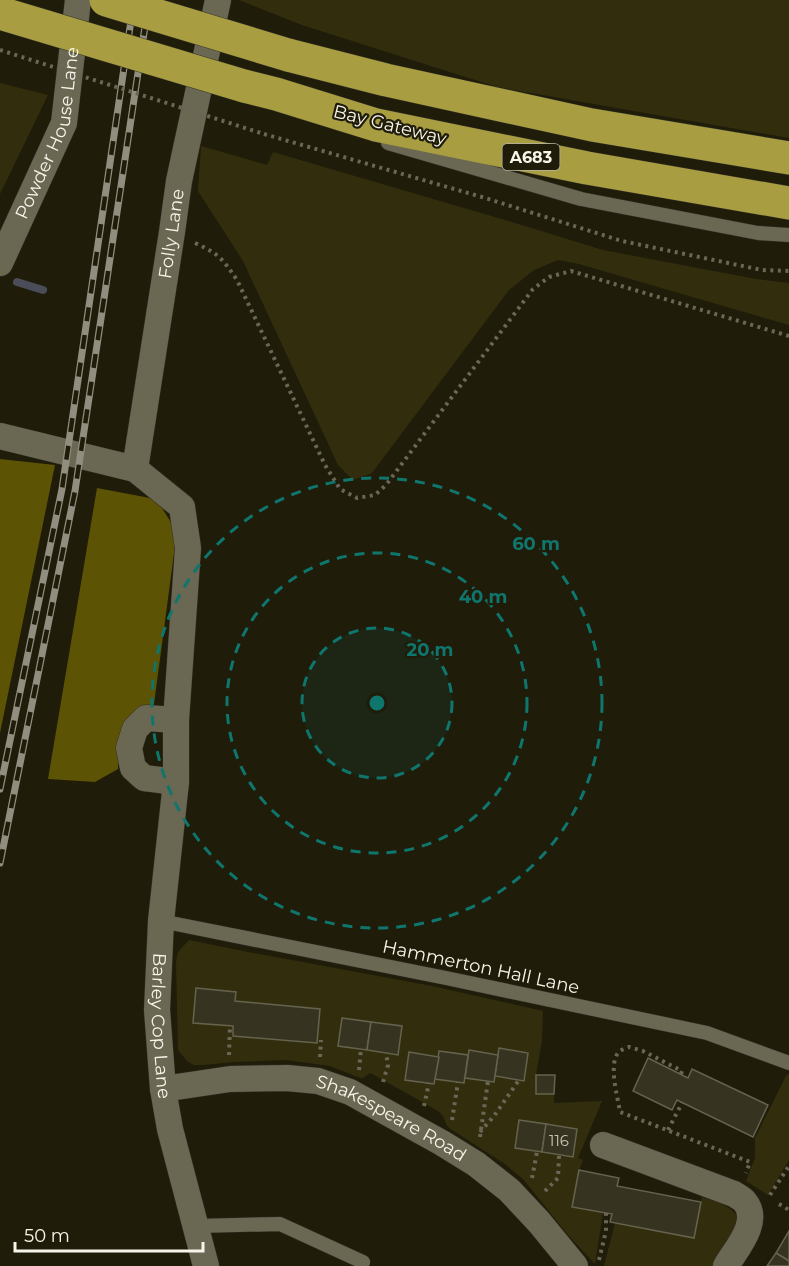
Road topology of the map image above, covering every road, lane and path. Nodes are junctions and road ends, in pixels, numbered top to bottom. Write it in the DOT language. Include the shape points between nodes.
graph roads {
  1 [pos="78,0"];
  2 [pos="106,0"];
  3 [pos="218,0"];
  4 [pos="0,13"];
  5 [pos="0,50"];
  6 [pos="275,98"];
  7 [pos="789,158"];
  8 [pos="789,203"];
  9 [pos="172,232"];
  10 [pos="789,235"];
  11 [pos="0,263"];
  12 [pos="789,271"];
  13 [pos="789,336"];
  14 [pos="0,436"];
  15 [pos="135,469"];
  16 [pos="176,720"];
  17 [pos="176,782"];
  18 [pos="161,921"];
  19 [pos="230,1026"];
  20 [pos="229,1047"];
  21 [pos="386,1053"];
  22 [pos="789,1063"];
  23 [pos="681,1074"];
  24 [pos="519,1080"];
  25 [pos="488,1081"];
  26 [pos="458,1082"];
  27 [pos="429,1083"];
  28 [pos="381,1086"];
  29 [pos="164,1089"];
  30 [pos="682,1103"];
  31 [pos="422,1110"];
  32 [pos="451,1129"];
  33 [pos="668,1130"];
  34 [pos="480,1132"];
  35 [pos="479,1139"];
  36 [pos="603,1145"];
  37 [pos="537,1152"];
  38 [pos="559,1156"];
  39 [pos="789,1166"];
  40 [pos="532,1179"];
  41 [pos="742,1183"];
  42 [pos="539,1196"];
  43 [pos="769,1197"];
  44 [pos="780,1204"];
  45 [pos="789,1210"];
  46 [pos="606,1214"];
  47 [pos="197,1226"];
  48 [pos="363,1262"];
  49 [pos="199,1265"];
  50 [pos="574,1266"];
  51 [pos="598,1266"];
  52 [pos="726,1266"];
  1 -- 11 [label="street, Powder House Lane" via="63,123"];
  2 -- 7 [label="highway, A683, bridge" via="386,80 592,125"];
  3 -- 9 [label="street, Folly Lane" via="179,181"];
  4 -- 6 [label="highway, Bay Gateway / A683, bridge"];
  5 -- 12 [label="path, bridge" via="622,241 762,270"];
  6 -- 8 [label="highway, Bay Gateway / A683" via="376,125 587,168"];
  6 -- 10 [label="lane" via="367,136 581,199"];
  9 -- 13 [label="path" via="212,251 237,280 325,465 340,489 357,498 375,495 386,485 533,289 549,277 571,271"];
  9 -- 15 [label="street, Folly Lane"];
  14 -- 15 [label="street, Barley Cop Lane"];
  15 -- 16 [label="street, Barley Cop Lane" via="182,507 188,548"];
  16 -- 17 [label="street, Barley Cop Lane"];
  16 -- 17 [label="street" via="146,718 135,729 129,748 133,768 144,778"];
  17 -- 18 [label="street, Barley Cop Lane"];
  18 -- 22 [label="lane, Hammerton Hall Lane" via="696,1031"];
  18 -- 29 [label="street, Barley Cop Lane" via="157,1010"];
  19 -- 20 [label="path"];
  21 -- 28 [label="path" via="388,1065"];
  23 -- 33 [label="path" via="682,1071 629,1047 618,1052 614,1061 620,1112"];
  24 -- 34 [label="path"];
  25 -- 34 [label="path"];
  26 -- 32 [label="path"];
  27 -- 31 [label="path"];
  29 -- 47 [label="street, Barley Cop Lane" via="170,1129"];
  29 -- 50 [label="street, Shakespeare Road" via="230,1079 287,1078 318,1081 350,1092 476,1164 509,1190"];
  30 -- 33 [label="path"];
  33 -- 41 [label="path" via="750,1162"];
  34 -- 35 [label="path"];
  36 -- 52 [label="street" via="734,1194 745,1202 751,1215 747,1232"];
  37 -- 40 [label="path"];
  38 -- 42 [label="path" via="558,1178"];
  39 -- 43 [label="path"];
  44 -- 45 [label="path"];
  46 -- 51 [label="path"];
  47 -- 48 [label="lane" via="280,1224"];
  47 -- 49 [label="street, Barley Cop Lane"];
}
